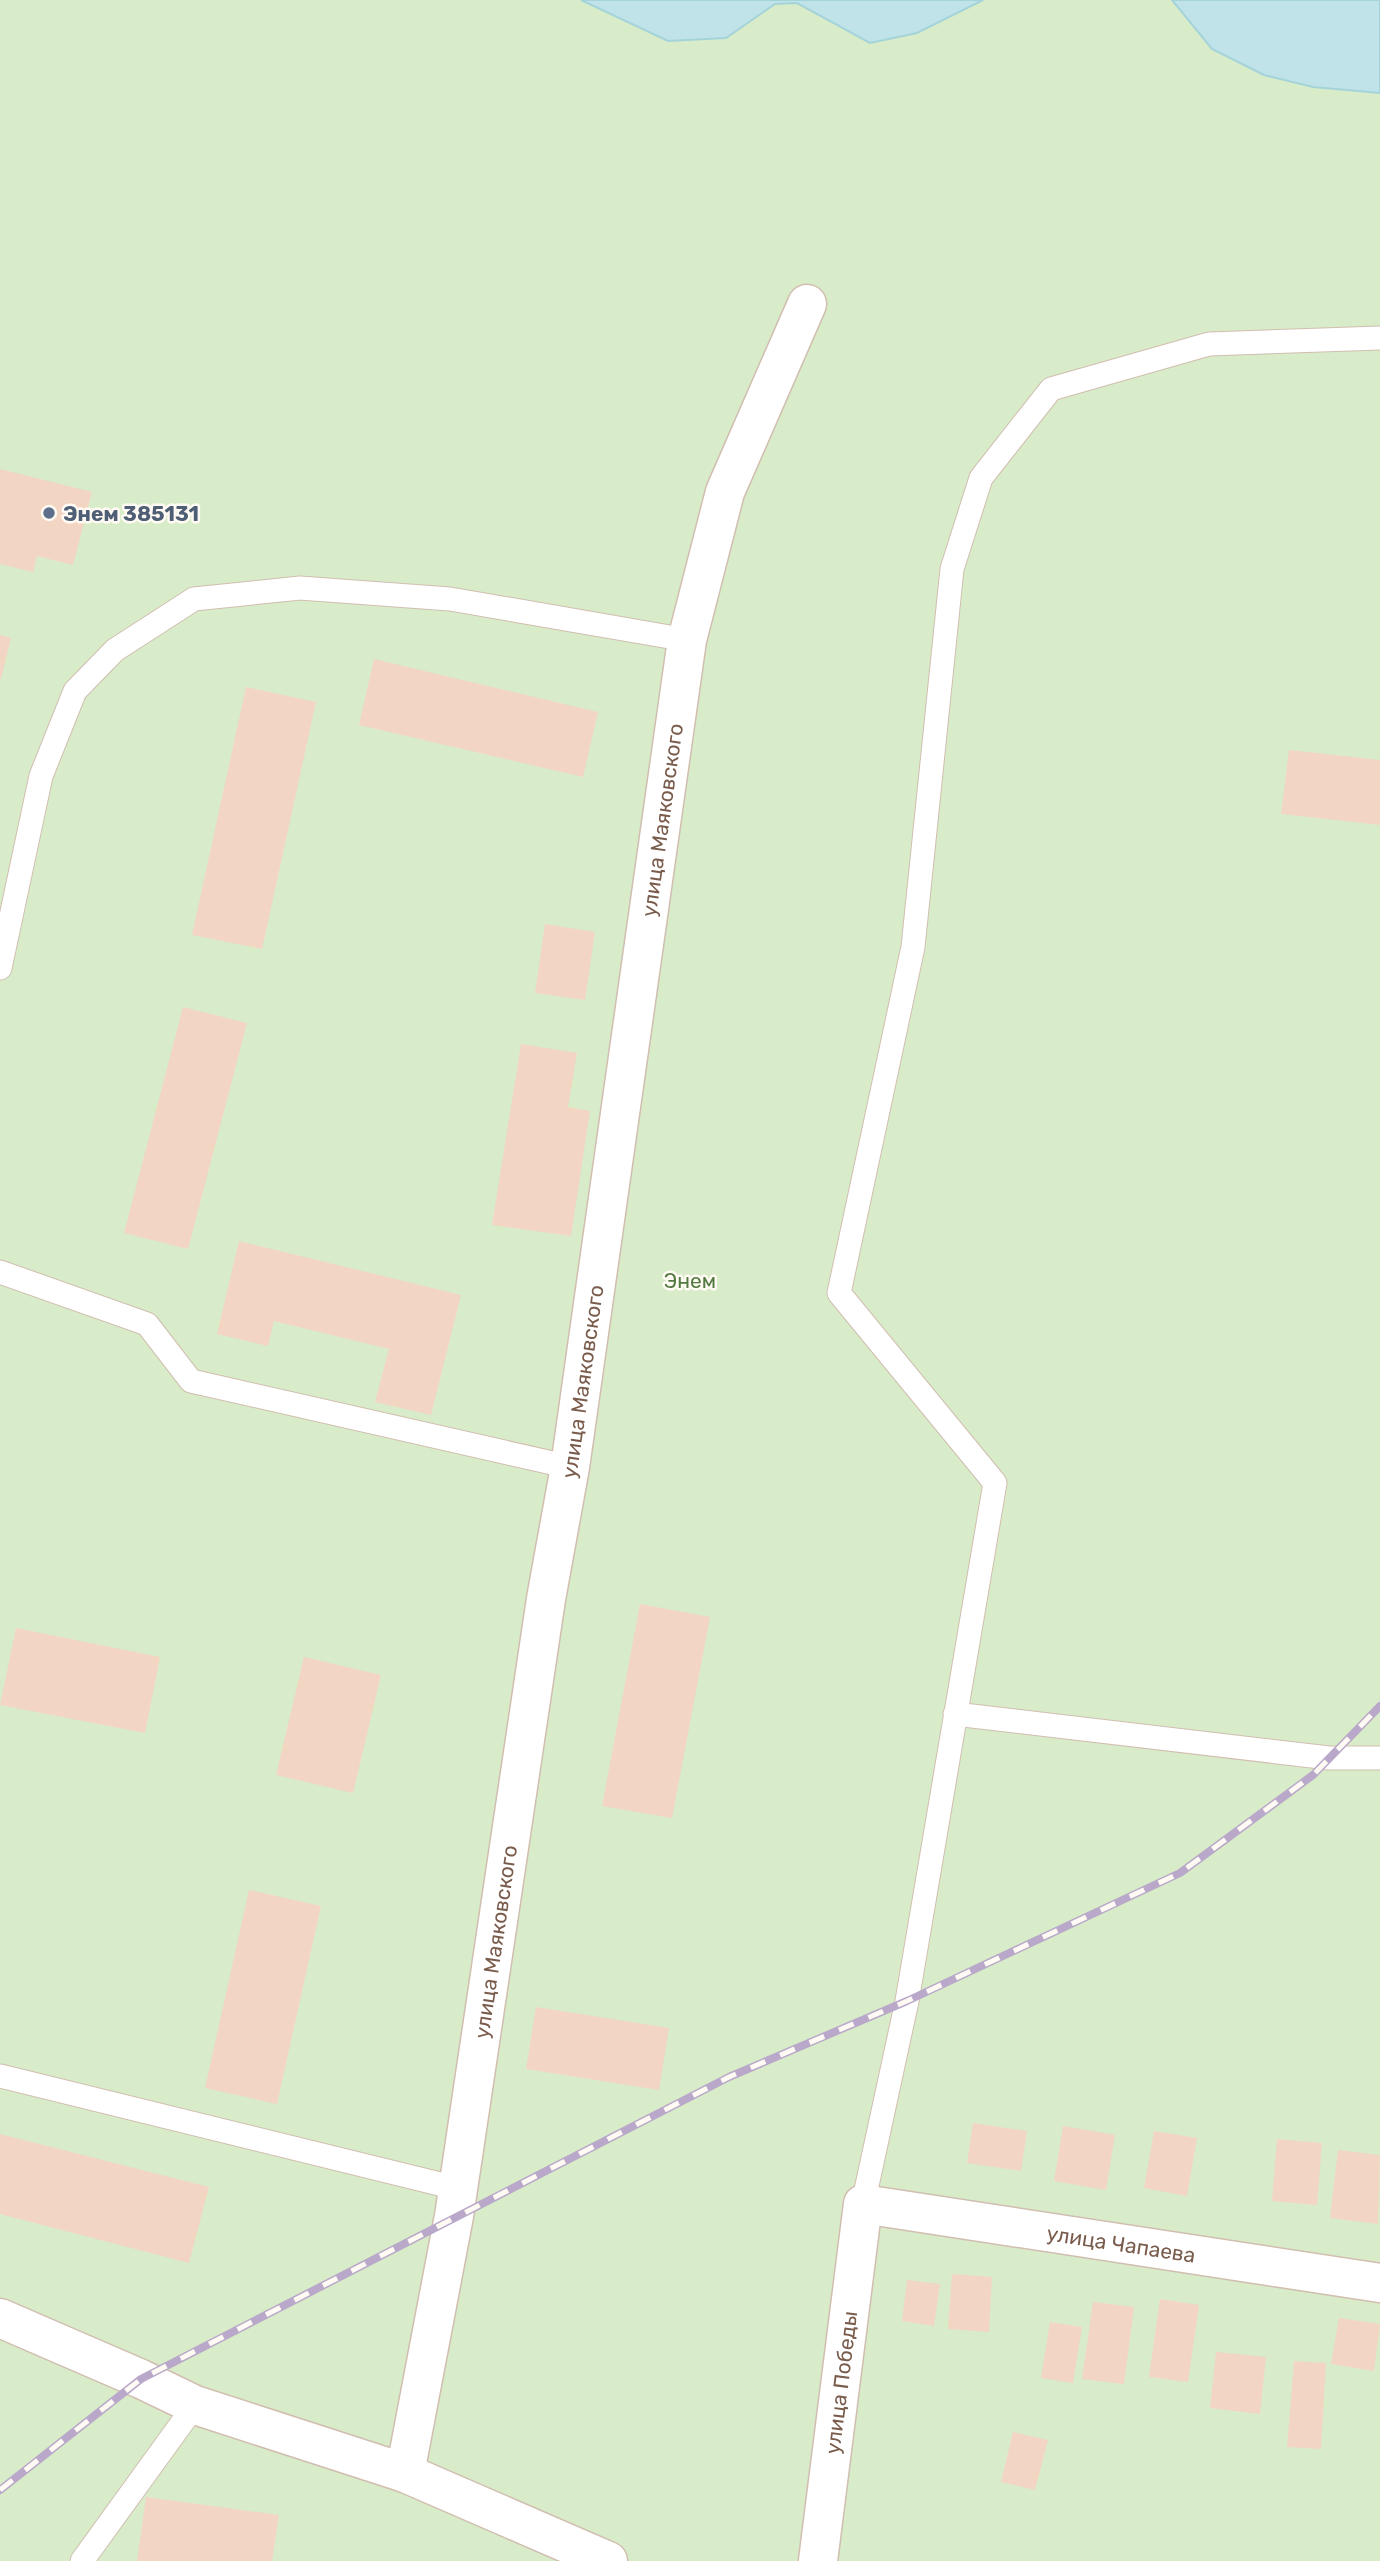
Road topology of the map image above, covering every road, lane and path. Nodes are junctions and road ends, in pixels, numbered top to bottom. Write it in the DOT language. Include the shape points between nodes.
graph roads {
  1 [pos="807,303"];
  2 [pos="1380,338"];
  3 [pos="687,640"];
  4 [pos="0,968"];
  5 [pos="0,1272"];
  6 [pos="570,1467"];
  7 [pos="955,1714"];
  8 [pos="1380,1758"];
  9 [pos="0,2076"];
  10 [pos="456,2188"];
  11 [pos="863,2204"];
  12 [pos="1380,2283"];
  13 [pos="0,2318"];
  14 [pos="195,2405"];
  15 [pos="405,2473"];
  16 [pos="82,2561"];
  17 [pos="608,2561"];
  18 [pos="818,2561"];
  1 -- 3 [label="street, улица Маяковского" via="725,492"];
  2 -- 7 [label="lane" via="1209,344 1051,388 981,478 952,569 913,947 839,1293 995,1483"];
  3 -- 4 [label="lane" via="450,599 300,588 194,599 115,650 75,691 41,776"];
  3 -- 6 [label="street, улица Маяковского"];
  5 -- 6 [label="lane" via="147,1324 191,1381"];
  6 -- 10 [label="street, улица Маяковского"];
  7 -- 8 [label="lane" via="1329,1758"];
  7 -- 11 [label="lane" via="907,2001"];
  9 -- 10 [label="lane"];
  10 -- 15 [label="street, улица Маяковского"];
  11 -- 12 [label="street, улица Чапаева"];
  11 -- 18 [label="street, улица Победы"];
  13 -- 14 [label="street"];
  14 -- 15 [label="street"];
  14 -- 16 [label="lane"];
  15 -- 17 [label="street"];
}
